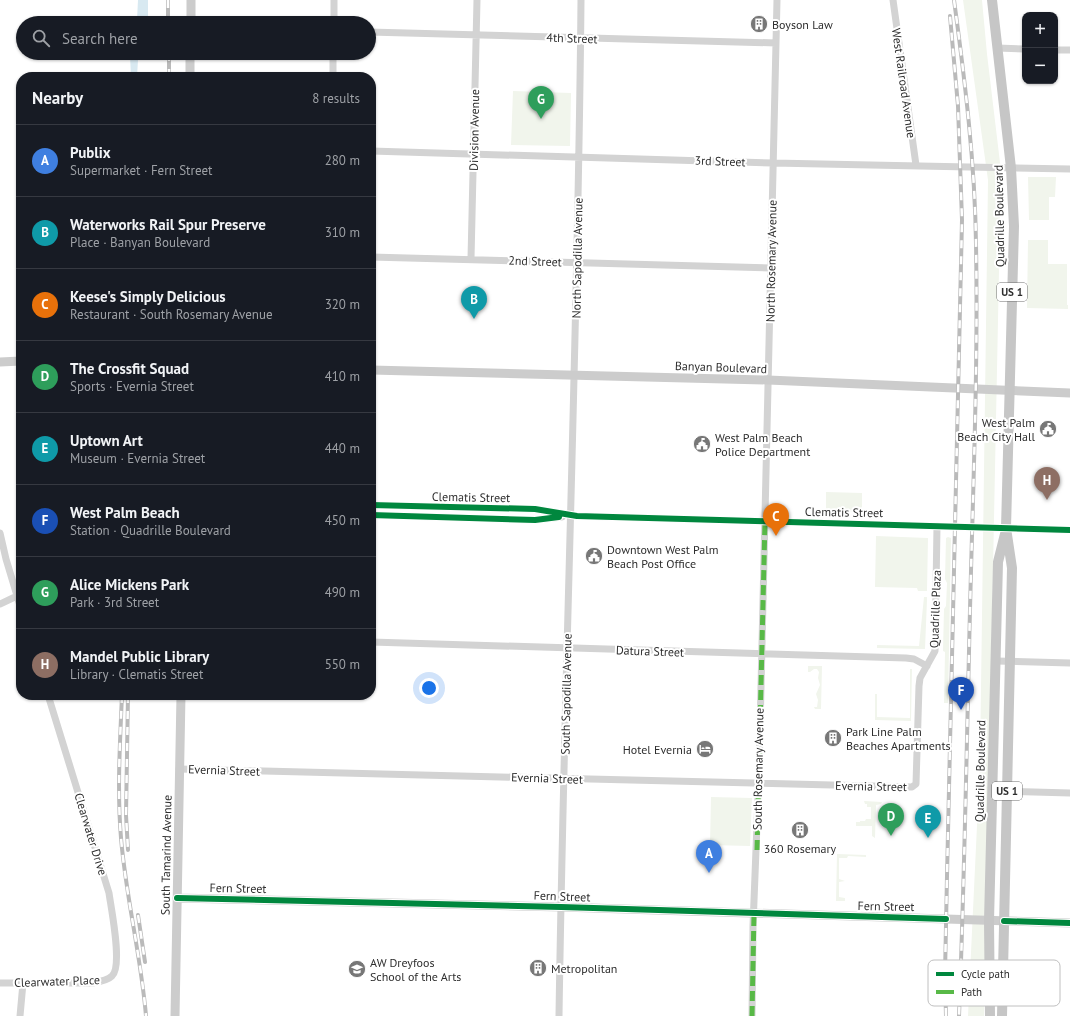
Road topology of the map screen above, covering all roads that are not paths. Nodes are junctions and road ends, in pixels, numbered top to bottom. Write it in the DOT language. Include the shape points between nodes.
graph roads {
  1 [pos="191,0"];
  2 [pos="334,0"];
  3 [pos="477,0"];
  4 [pos="582,0"];
  5 [pos="777,0"];
  6 [pos="894,0"];
  7 [pos="992,0"];
  8 [pos="191,16"];
  9 [pos="334,16"];
  10 [pos="376,32"];
  11 [pos="476,35"];
  12 [pos="581,38"];
  13 [pos="776,43"];
  14 [pos="997,48"];
  15 [pos="1022,49"];
  16 [pos="1058,50"];
  17 [pos="1070,50"];
  18 [pos="190,60"];
  19 [pos="333,60"];
  20 [pos="190,72"];
  21 [pos="332,72"];
  22 [pos="376,150"];
  23 [pos="474,154"];
  24 [pos="579,157"];
  25 [pos="773,163"];
  26 [pos="916,165"];
  27 [pos="1011,168"];
  28 [pos="1070,169"];
  29 [pos="376,256"];
  30 [pos="471,259"];
  31 [pos="577,262"];
  32 [pos="771,268"];
  33 [pos="16,361"];
  34 [pos="0,362"];
  35 [pos="376,370"];
  36 [pos="574,375"];
  37 [pos="768,380"];
  38 [pos="1010,391"];
  39 [pos="1070,393"];
  40 [pos="376,505"];
  41 [pos="376,515"];
  42 [pos="570,516"];
  43 [pos="765,521"];
  44 [pos="937,526"];
  45 [pos="1006,528"];
  46 [pos="1070,530"];
  47 [pos="0,533"];
  48 [pos="16,593"];
  49 [pos="16,596"];
  50 [pos="0,604"];
  51 [pos="376,642"];
  52 [pos="567,648"];
  53 [pos="761,654"];
  54 [pos="996,661"];
  55 [pos="1010,662"];
  56 [pos="1070,663"];
  57 [pos="927,666"];
  58 [pos="50,700"];
  59 [pos="181,700"];
  60 [pos="179,768"];
  61 [pos="564,779"];
  62 [pos="758,784"];
  63 [pos="915,786"];
  64 [pos="993,791"];
  65 [pos="1007,791"];
  66 [pos="1070,793"];
  67 [pos="177,898"];
  68 [pos="561,907"];
  69 [pos="754,914"];
  70 [pos="989,921"];
  71 [pos="1004,921"];
  72 [pos="1070,923"];
  73 [pos="989,960"];
  74 [pos="1003,960"];
  75 [pos="113,976"];
  76 [pos="0,983"];
  77 [pos="23,983"];
  78 [pos="990,1006"];
  79 [pos="1002,1006"];
  80 [pos="20,1016"];
  81 [pos="175,1016"];
  82 [pos="559,1016"];
  83 [pos="752,1016"];
  84 [pos="990,1016"];
  85 [pos="1002,1016"];
  1 -- 8 [label="street"];
  2 -- 9 [label="street"];
  3 -- 11 [label="street, Division Avenue"];
  4 -- 12 [label="street, North Sapodilla Avenue"];
  5 -- 13 [label="street, North Rosemary Avenue"];
  6 -- 26 [label="street, West Railroad Avenue"];
  7 -- 14 [label="main road, Quadrille Boulevard / US 1"];
  10 -- 11 [label="street, 4th Street"];
  11 -- 12 [label="street, 4th Street"];
  11 -- 23 [label="street, Division Avenue"];
  12 -- 13 [label="street, 4th Street"];
  12 -- 24 [label="street, North Sapodilla Avenue"];
  13 -- 25 [label="street, North Rosemary Avenue"];
  14 -- 15 [label="street"];
  14 -- 27 [label="main road, Quadrille Boulevard / US 1"];
  16 -- 17 [label="street"];
  18 -- 20 [label="street"];
  19 -- 21 [label="street"];
  22 -- 23 [label="street, 3rd Street"];
  23 -- 24 [label="street, 3rd Street"];
  23 -- 30 [label="street, Division Avenue"];
  24 -- 25 [label="street, 3rd Street"];
  24 -- 31 [label="street, North Sapodilla Avenue"];
  25 -- 26 [label="street, 3rd Street"];
  25 -- 32 [label="street, North Rosemary Avenue"];
  26 -- 27 [label="street, 3rd Street"];
  27 -- 28 [label="street, 3rd Street"];
  27 -- 38 [label="main road, Quadrille Boulevard / US 1" via="1014,226"];
  29 -- 30 [label="street, 2nd Street"];
  30 -- 31 [label="street, 2nd Street"];
  31 -- 32 [label="street, 2nd Street"];
  31 -- 36 [label="street, North Sapodilla Avenue"];
  32 -- 37 [label="street, North Rosemary Avenue"];
  33 -- 34 [label="street"];
  35 -- 36 [label="street, Banyan Boulevard"];
  36 -- 37 [label="street, Banyan Boulevard"];
  36 -- 42 [label="street, North Sapodilla Avenue"];
  37 -- 38 [label="street, Banyan Boulevard"];
  37 -- 43 [label="street, North Rosemary Avenue"];
  38 -- 39 [label="street, Banyan Boulevard"];
  38 -- 45 [label="main road, Quadrille Boulevard / US 1"];
  40 -- 42 [label="street, Clematis Street" via="535,509"];
  41 -- 42 [label="street, Clematis Street" via="535,520"];
  42 -- 43 [label="street, Clematis Street"];
  42 -- 52 [label="street, South Sapodilla Avenue"];
  43 -- 44 [label="street, Clematis Street"];
  43 -- 53 [label="street, South Rosemary Avenue"];
  44 -- 45 [label="street, Clematis Street"];
  44 -- 57 [label="street, Quadrille Plaza" via="935,651"];
  45 -- 46 [label="street, Clematis Street"];
  45 -- 54 [label="main road, Quadrille Boulevard / US 1" via="998,562"];
  45 -- 55 [label="main road, Quadrille Boulevard / US 1" via="1012,564"];
  47 -- 48 [label="street"];
  49 -- 50 [label="street"];
  51 -- 52 [label="street, Datura Street"];
  52 -- 53 [label="street, Datura Street"];
  52 -- 61 [label="street, South Sapodilla Avenue"];
  53 -- 57 [label="street, Datura Street" via="906,658"];
  53 -- 62 [label="street, South Rosemary Avenue"];
  54 -- 55 [label="street"];
  54 -- 64 [label="main road, Quadrille Boulevard / US 1"];
  55 -- 56 [label="street"];
  55 -- 65 [label="main road, Quadrille Boulevard / US 1"];
  57 -- 63 [label="street, Quadrille Plaza" via="920,678 919,686"];
  58 -- 75 [label="street, Clearwater Drive" via="109,893 117,961"];
  59 -- 60 [label="street, South Tamarind Avenue"];
  60 -- 61 [label="street, Evernia Street"];
  60 -- 67 [label="street, South Tamarind Avenue"];
  61 -- 62 [label="street, Evernia Street"];
  61 -- 68 [label="street, South Sapodilla Avenue"];
  62 -- 63 [label="street, Evernia Street" via="901,788"];
  62 -- 69 [label="street, South Rosemary Avenue"];
  64 -- 65 [label="street"];
  64 -- 70 [label="main road, Quadrille Boulevard / US 1"];
  65 -- 66 [label="street"];
  65 -- 71 [label="main road, Quadrille Boulevard / US 1"];
  67 -- 68 [label="street, Fern Street"];
  67 -- 81 [label="street, South Tamarind Avenue"];
  68 -- 69 [label="street, Fern Street"];
  68 -- 82 [label="street, South Sapodilla Avenue"];
  69 -- 70 [label="street, Fern Street"];
  69 -- 83 [label="street, South Rosemary Avenue"];
  70 -- 71 [label="street, Fern Street"];
  70 -- 73 [label="main road, Quadrille Boulevard / US 1"];
  71 -- 72 [label="street, Fern Street"];
  71 -- 74 [label="main road, Quadrille Boulevard / US 1"];
  75 -- 77 [label="street, Clearwater Place" via="92,983"];
  76 -- 77 [label="street, Clearwater Place"];
  77 -- 80 [label="street"];
  78 -- 84 [label="main road, Quadrille Boulevard / US 1"];
  79 -- 85 [label="main road, Quadrille Boulevard / US 1"];
}
